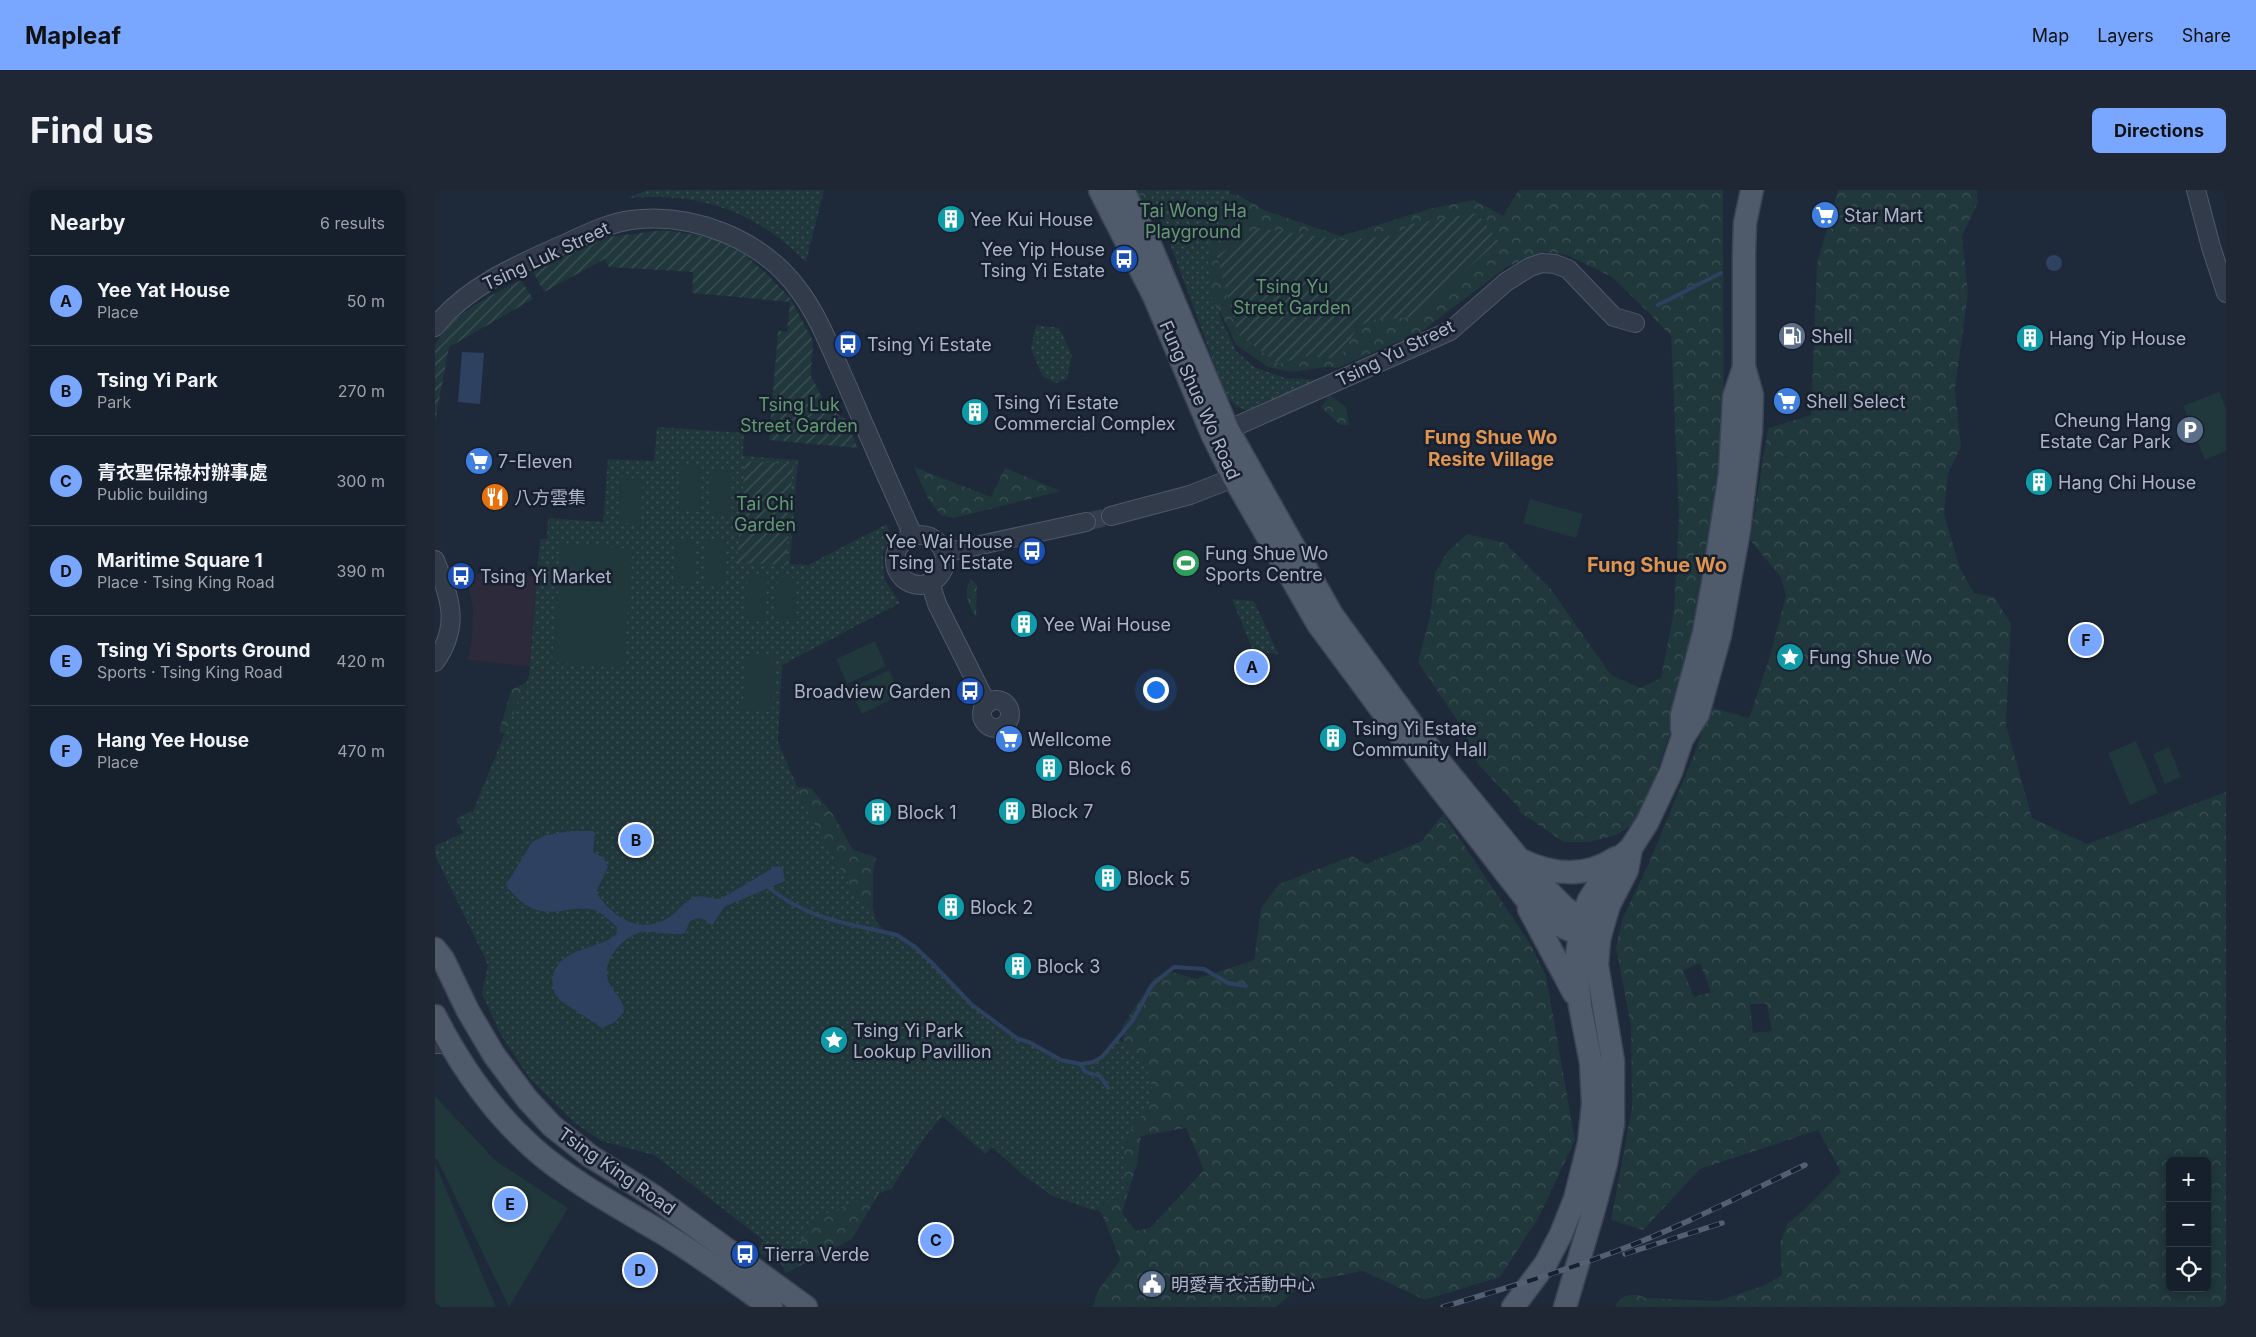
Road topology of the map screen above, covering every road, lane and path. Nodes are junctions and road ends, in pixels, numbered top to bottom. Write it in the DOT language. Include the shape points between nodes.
graph roads {
  1 [pos="1101,190"];
  2 [pos="1123,190"];
  3 [pos="1735,190"];
  4 [pos="1751,190"];
  5 [pos="2196,190"];
  6 [pos="1745,223"];
  7 [pos="2226,293"];
  8 [pos="1635,323"];
  9 [pos="435,327"];
  10 [pos="1221,433"];
  11 [pos="1243,474"];
  12 [pos="1111,516"];
  13 [pos="1085,522"];
  14 [pos="913,535"];
  15 [pos="944,553"];
  16 [pos="435,560"];
  17 [pos="930,582"];
  18 [pos="435,662"];
  19 [pos="987,704"];
  20 [pos="1631,848"];
  21 [pos="1518,859"];
  22 [pos="1513,882"];
  23 [pos="1591,929"];
  24 [pos="435,948"];
  25 [pos="435,966"];
  26 [pos="1580,1006"];
  27 [pos="435,1016"];
  28 [pos="442,1044"];
  29 [pos="660,1221"];
  30 [pos="771,1307"];
  31 [pos="806,1307"];
  32 [pos="1513,1307"];
  33 [pos="1565,1307"];
  1 -- 10 [label="main road, Fung Shue Wo Road"];
  2 -- 10 [label="main road, Fung Shue Wo Road" via="1147,239"];
  3 -- 6 [label="main road"];
  4 -- 6 [label="main road"];
  5 -- 7 [label="street"];
  6 -- 20 [label="main road" via="1744,367 1733,397 1727,497 1704,634 1682,714 1682,739 1671,772 1647,823"];
  8 -- 10 [label="street, Tsing Yu Street" via="1614,317 1567,269 1542,263 1506,282 1450,331"];
  9 -- 14 [label="street, Tsing Luk Street" via="456,304 483,284 577,238 616,223 647,219 679,221 730,236 777,264 819,323"];
  10 -- 11 [label="main road, Fung Shue Wo Road"];
  11 -- 12 [label="street" via="1190,495"];
  11 -- 21 [label="main road, Fung Shue Wo Road" via="1332,615 1438,760"];
  11 -- 22 [label="main road, Fung Shue Wo Road" via="1318,624"];
  13 -- 15 [label="street"];
  14 -- 15 [label="street" via="929,536"];
  14 -- 17 [label="street" via="897,549 897,570 906,581 914,584"];
  15 -- 17 [label="street" via="941,573"];
  16 -- 18 [label="street" via="450,601 452,618 446,645"];
  17 -- 19 [label="street" via="937,604"];
  20 -- 21 [label="main road" via="1608,863 1579,872 1537,868"];
  20 -- 23 [label="main road" via="1627,870 1609,905"];
  21 -- 23 [label="main road, Fung Shue Wo Road" via="1557,903"];
  22 -- 23 [label="main road, Fung Shue Wo Road" via="1542,916"];
  22 -- 26 [label="main road" via="1555,954"];
  23 -- 26 [label="main road" via="1576,963"];
  23 -- 33 [label="main road" via="1613,1061 1613,1124 1606,1163"];
  24 -- 29 [label="main road, Tsing King Road" via="473,1020 514,1083 552,1126 603,1165 652,1195"];
  25 -- 28 [label="main road" via="459,1018 461,1030 459,1039"];
  26 -- 32 [label="main road" via="1592,1070 1589,1143 1575,1199 1561,1234 1546,1263"];
  27 -- 28 [label="main road, Tsing King Road"];
  28 -- 29 [label="main road, Tsing King Road" via="464,1067 501,1117 533,1148 559,1168"];
  29 -- 30 [label="main road, Tsing King Road"];
  29 -- 31 [label="main road, Tsing King Road"];
}
